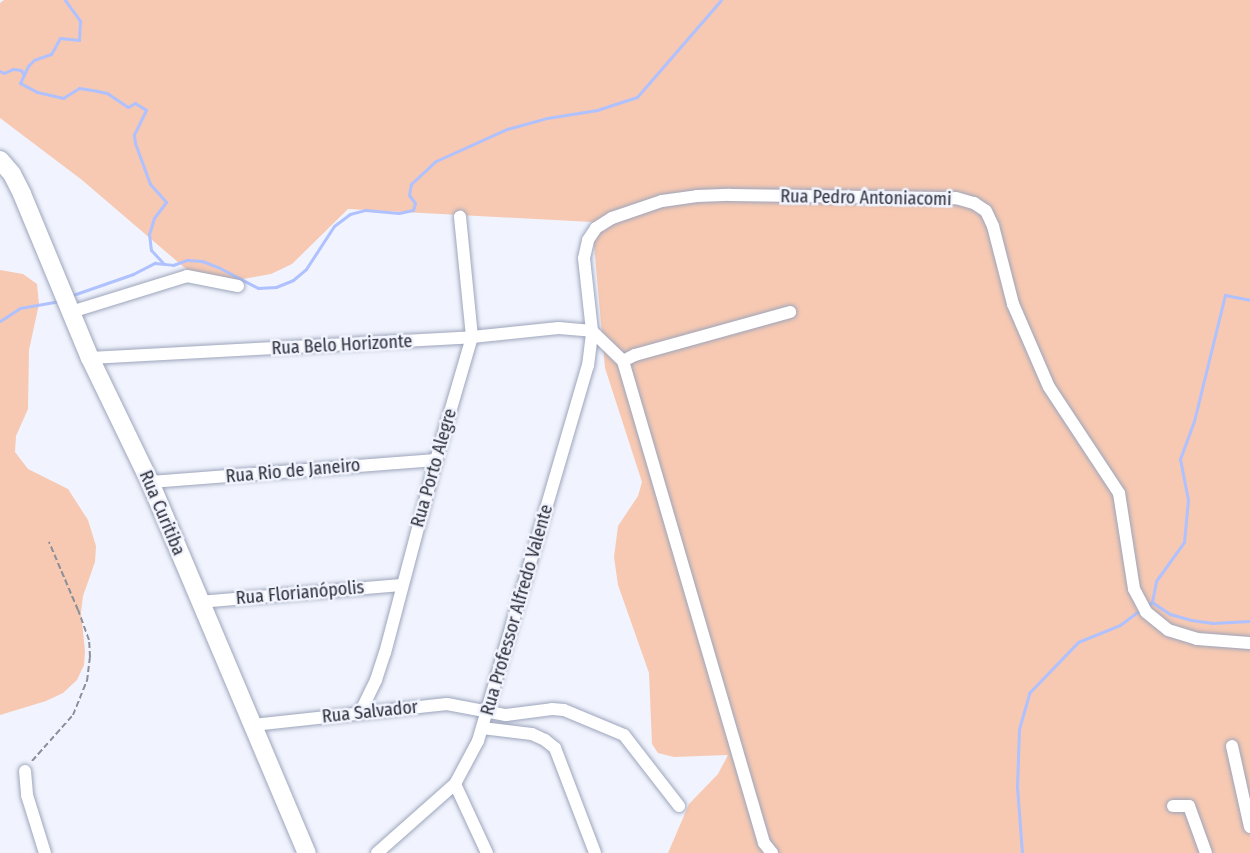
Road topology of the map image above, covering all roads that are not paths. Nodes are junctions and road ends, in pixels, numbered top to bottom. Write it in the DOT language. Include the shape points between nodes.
graph roads {
  1 [pos="0,160"];
  2 [pos="6,178"];
  3 [pos="662,201"];
  4 [pos="460,217"];
  5 [pos="238,286"];
  6 [pos="71,312"];
  7 [pos="790,312"];
  8 [pos="592,331"];
  9 [pos="472,338"];
  10 [pos="90,358"];
  11 [pos="623,361"];
  12 [pos="436,460"];
  13 [pos="150,482"];
  14 [pos="401,585"];
  15 [pos="199,602"];
  16 [pos="1250,643"];
  17 [pos="487,711"];
  18 [pos="360,713"];
  19 [pos="253,725"];
  20 [pos="482,728"];
  21 [pos="1232,747"];
  22 [pos="25,771"];
  23 [pos="455,784"];
  24 [pos="1173,806"];
  25 [pos="679,807"];
  26 [pos="1250,827"];
  27 [pos="45,853"];
  28 [pos="307,853"];
  29 [pos="377,853"];
  30 [pos="487,853"];
  31 [pos="595,853"];
  32 [pos="772,853"];
  33 [pos="1206,853"];
  1 -- 2 [label="street, Rua Curitiba"];
  2 -- 6 [label="street, Rua Curitiba"];
  3 -- 8 [label="street, Rua Professor Alfredo Valente" via="612,218 596,228 588,240 584,258"];
  3 -- 16 [label="street, Rua Pedro Antoniacomi" via="730,195 956,198 986,211 1013,304 1049,387 1119,493 1134,589 1146,612 1168,630 1197,639"];
  4 -- 9 [label="street, Rua Porto Alegre"];
  5 -- 6 [label="street" via="186,276"];
  6 -- 10 [label="street, Rua Curitiba"];
  7 -- 11 [label="street"];
  8 -- 9 [label="street, Rua Belo Horizonte" via="559,328"];
  8 -- 11 [label="street"];
  8 -- 17 [label="street, Rua Professor Alfredo Valente" via="588,366"];
  9 -- 10 [label="street, Rua Belo Horizonte"];
  9 -- 12 [label="street, Rua Porto Alegre"];
  10 -- 13 [label="street, Rua Curitiba"];
  11 -- 32 [label="street" via="764,843"];
  12 -- 13 [label="street, Rua Rio de Janeiro"];
  12 -- 14 [label="street, Rua Porto Alegre"];
  13 -- 15 [label="street, Rua Curitiba"];
  14 -- 15 [label="street, Rua Florianópolis"];
  14 -- 18 [label="street, Rua Porto Alegre" via="385,653"];
  15 -- 19 [label="street, Rua Curitiba"];
  17 -- 18 [label="street, Rua Salvador" via="447,704"];
  17 -- 20 [label="street, Rua Professor Alfredo Valente"];
  17 -- 25 [label="street, Rua Salvador" via="506,715 564,710 617,729"];
  18 -- 19 [label="street, Rua Salvador"];
  19 -- 28 [label="street, Rua Curitiba"];
  20 -- 23 [label="street, Rua Professor Alfredo Valente"];
  20 -- 31 [label="street" via="532,734 555,748"];
  21 -- 26 [label="street"];
  22 -- 27 [label="street" via="27,795"];
  23 -- 29 [label="street, Rua Professor Alfredo Valente"];
  23 -- 30 [label="street"];
  24 -- 33 [label="street" via="1189,806"];
}
